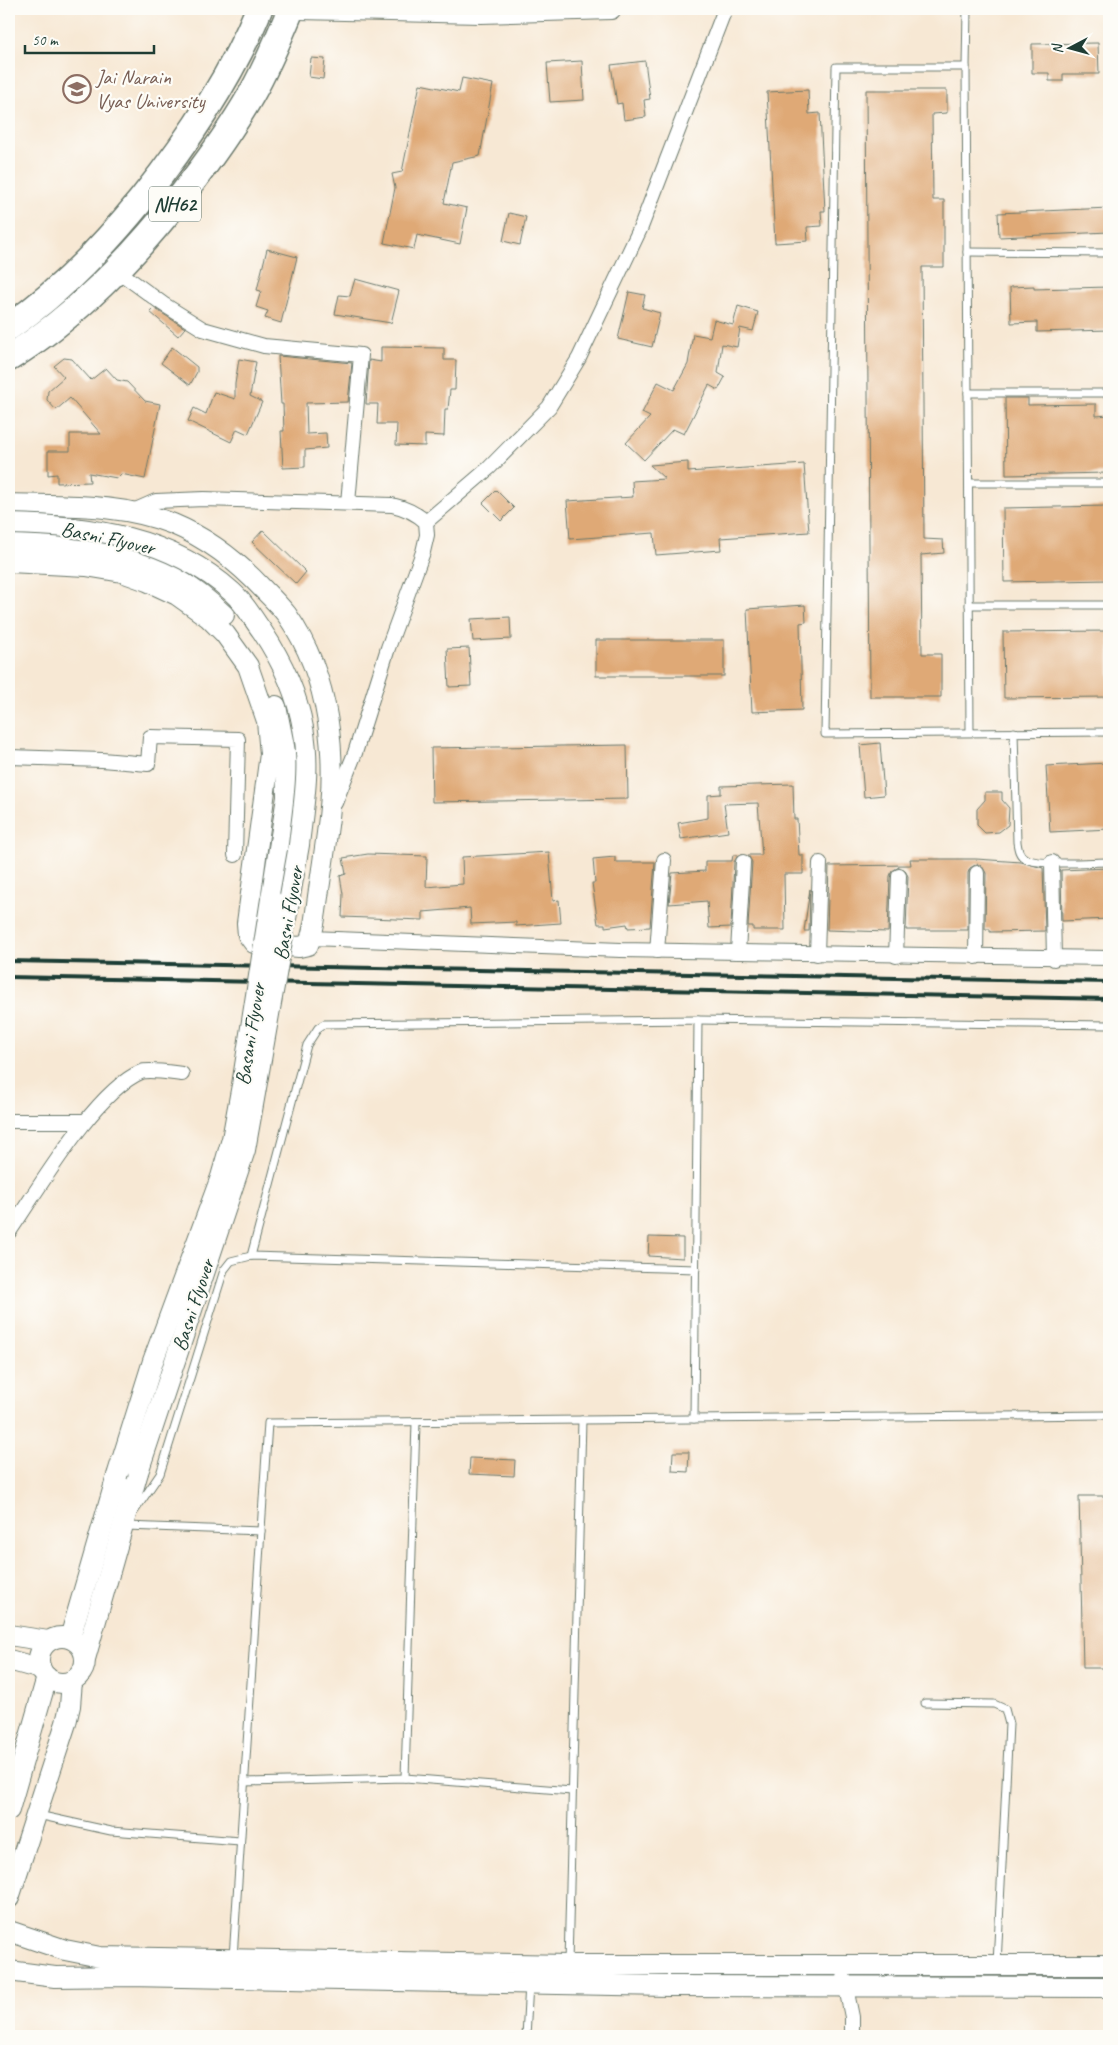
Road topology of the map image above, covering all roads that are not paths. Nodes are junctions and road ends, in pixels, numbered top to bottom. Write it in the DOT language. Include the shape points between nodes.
graph roads {
  1 [pos="259,9"];
  2 [pos="291,9"];
  3 [pos="299,9"];
  4 [pos="611,9"];
  5 [pos="725,9"];
  6 [pos="967,9"];
  7 [pos="966,67"];
  8 [pos="967,252"];
  9 [pos="1109,252"];
  10 [pos="118,271"];
  11 [pos="9,327"];
  12 [pos="9,358"];
  13 [pos="1109,392"];
  14 [pos="968,393"];
  15 [pos="969,483"];
  16 [pos="1109,483"];
  17 [pos="9,504"];
  18 [pos="348,504"];
  19 [pos="131,512"];
  20 [pos="426,522"];
  21 [pos="9,524"];
  22 [pos="9,545"];
  23 [pos="9,562"];
  24 [pos="969,605"];
  25 [pos="1109,605"];
  26 [pos="1014,732"];
  27 [pos="1109,732"];
  28 [pos="970,733"];
  29 [pos="9,757"];
  30 [pos="330,815"];
  31 [pos="235,855"];
  32 [pos="664,860"];
  33 [pos="743,862"];
  34 [pos="1052,862"];
  35 [pos="1109,862"];
  36 [pos="820,863"];
  37 [pos="977,873"];
  38 [pos="899,876"];
  39 [pos="312,938"];
  40 [pos="657,950"];
  41 [pos="738,952"];
  42 [pos="817,954"];
  43 [pos="896,956"];
  44 [pos="976,957"];
  45 [pos="1109,958"];
  46 [pos="1054,959"];
  47 [pos="698,1020"];
  48 [pos="1109,1025"];
  49 [pos="182,1074"];
  50 [pos="9,1121"];
  51 [pos="85,1121"];
  52 [pos="9,1232"];
  53 [pos="251,1256"];
  54 [pos="696,1269"];
  55 [pos="1109,1415"];
  56 [pos="694,1419"];
  57 [pos="582,1420"];
  58 [pos="416,1422"];
  59 [pos="123,1526"];
  60 [pos="261,1530"];
  61 [pos="9,1635"];
  62 [pos="70,1638"];
  63 [pos="48,1641"];
  64 [pos="85,1659"];
  65 [pos="9,1660"];
  66 [pos="44,1673"];
  67 [pos="72,1681"];
  68 [pos="925,1703"];
  69 [pos="405,1778"];
  70 [pos="244,1782"];
  71 [pos="572,1792"];
  72 [pos="9,1810"];
  73 [pos="37,1815"];
  74 [pos="240,1841"];
  75 [pos="9,1898"];
  76 [pos="9,1931"];
  77 [pos="997,1964"];
  78 [pos="568,1965"];
  79 [pos="841,1965"];
  80 [pos="1109,1966"];
  81 [pos="233,1968"];
  82 [pos="9,1971"];
  83 [pos="529,1984"];
  84 [pos="846,1987"];
  85 [pos="1109,1987"];
  86 [pos="526,2036"];
  87 [pos="852,2036"];
  1 -- 11 [label="highway, NH62" via="224,82 173,160 106,242 57,290"];
  2 -- 10 [label="highway, NH62" via="251,96 211,158"];
  3 -- 4 [label="street" via="482,13"];
  5 -- 20 [label="street" via="641,227 579,358 549,406 489,468"];
  6 -- 7 [label="lane"];
  7 -- 8 [label="lane"];
  7 -- 28 [label="lane" via="836,67 825,734"];
  8 -- 9 [label="lane"];
  8 -- 14 [label="lane"];
  10 -- 12 [label="highway, NH62" via="56,327"];
  10 -- 18 [label="street" via="202,329 264,346 360,355"];
  13 -- 14 [label="lane"];
  14 -- 15 [label="lane"];
  15 -- 16 [label="lane"];
  15 -- 24 [label="lane"];
  17 -- 19 [label="street" via="94,507"];
  18 -- 19 [label="street" via="204,499 156,501"];
  18 -- 20 [label="street" via="406,508"];
  19 -- 30 [label="street" via="172,524 207,541 245,569 286,615 302,640 322,692 332,764"];
  20 -- 30 [label="street" via="423,552 355,753"];
  21 -- 59 [label="street, Basni Flyover, bridge" via="77,528 120,536 156,545 194,565 233,593 268,640 286,672 304,730 305,802 300,845 245,1150"];
  22 -- 62 [label="street, Basani Flyover, bridge" via="95,548 161,570 193,589 236,627 264,670 274,695 286,756 287,796 232,1139 222,1177 153,1361"];
  23 -- 39 [label="street" via="86,566 122,572 177,595 225,634 248,666 258,692 267,721 270,754 248,935 254,943 299,947 308,945"];
  24 -- 25 [label="lane"];
  24 -- 28 [label="lane"];
  26 -- 27 [label="lane"];
  26 -- 28 [label="lane"];
  26 -- 34 [label="lane" via="1019,853 1026,859"];
  29 -- 31 [label="street" via="148,764 150,738 238,739"];
  30 -- 39 [label="street"];
  32 -- 40 [label="street"];
  33 -- 41 [label="street"];
  34 -- 35 [label="lane"];
  34 -- 46 [label="street"];
  36 -- 42 [label="street"];
  37 -- 44 [label="street"];
  38 -- 43 [label="street"];
  39 -- 40 [label="street"];
  40 -- 41 [label="street"];
  41 -- 42 [label="street"];
  42 -- 43 [label="street"];
  43 -- 44 [label="street"];
  44 -- 46 [label="street"];
  45 -- 46 [label="street"];
  47 -- 48 [label="lane"];
  47 -- 53 [label="lane" via="324,1024 307,1045"];
  47 -- 54 [label="lane"];
  49 -- 51 [label="street" via="142,1071 116,1088"];
  50 -- 51 [label="street"];
  51 -- 52 [label="street"];
  53 -- 54 [label="lane"];
  53 -- 59 [label="lane" via="230,1261 224,1270 160,1474"];
  54 -- 56 [label="lane"];
  55 -- 56 [label="lane"];
  56 -- 57 [label="lane"];
  57 -- 58 [label="lane"];
  57 -- 71 [label="lane"];
  58 -- 60 [label="lane" via="268,1423"];
  58 -- 69 [label="lane"];
  59 -- 60 [label="lane"];
  59 -- 64 [label="street"];
  60 -- 70 [label="lane"];
  61 -- 63 [label="street"];
  62 -- 63 [label="street" via="58,1636"];
  62 -- 64 [label="street" via="81,1646"];
  63 -- 66 [label="street" via="41,1649 39,1659"];
  64 -- 67 [label="street" via="82,1672"];
  65 -- 66 [label="street"];
  66 -- 67 [label="street" via="59,1683"];
  66 -- 72 [label="street"];
  67 -- 73 [label="street" via="66,1723"];
  68 -- 77 [label="lane" via="994,1704 1005,1709 1010,1724"];
  69 -- 70 [label="lane"];
  69 -- 71 [label="lane"];
  70 -- 74 [label="lane"];
  71 -- 78 [label="lane"];
  73 -- 74 [label="lane" via="111,1831"];
  73 -- 75 [label="street"];
  74 -- 81 [label="lane"];
  76 -- 81 [label="street" via="65,1950 100,1957"];
  77 -- 79 [label="street"];
  77 -- 80 [label="street"];
  78 -- 79 [label="street"];
  78 -- 81 [label="street" via="320,1962"];
  79 -- 84 [label="street"];
  81 -- 82 [label="street" via="128,1976 55,1977"];
  81 -- 83 [label="street"];
  83 -- 84 [label="street"];
  83 -- 86 [label="lane"];
  84 -- 85 [label="street"];
  84 -- 87 [label="street"];
}
